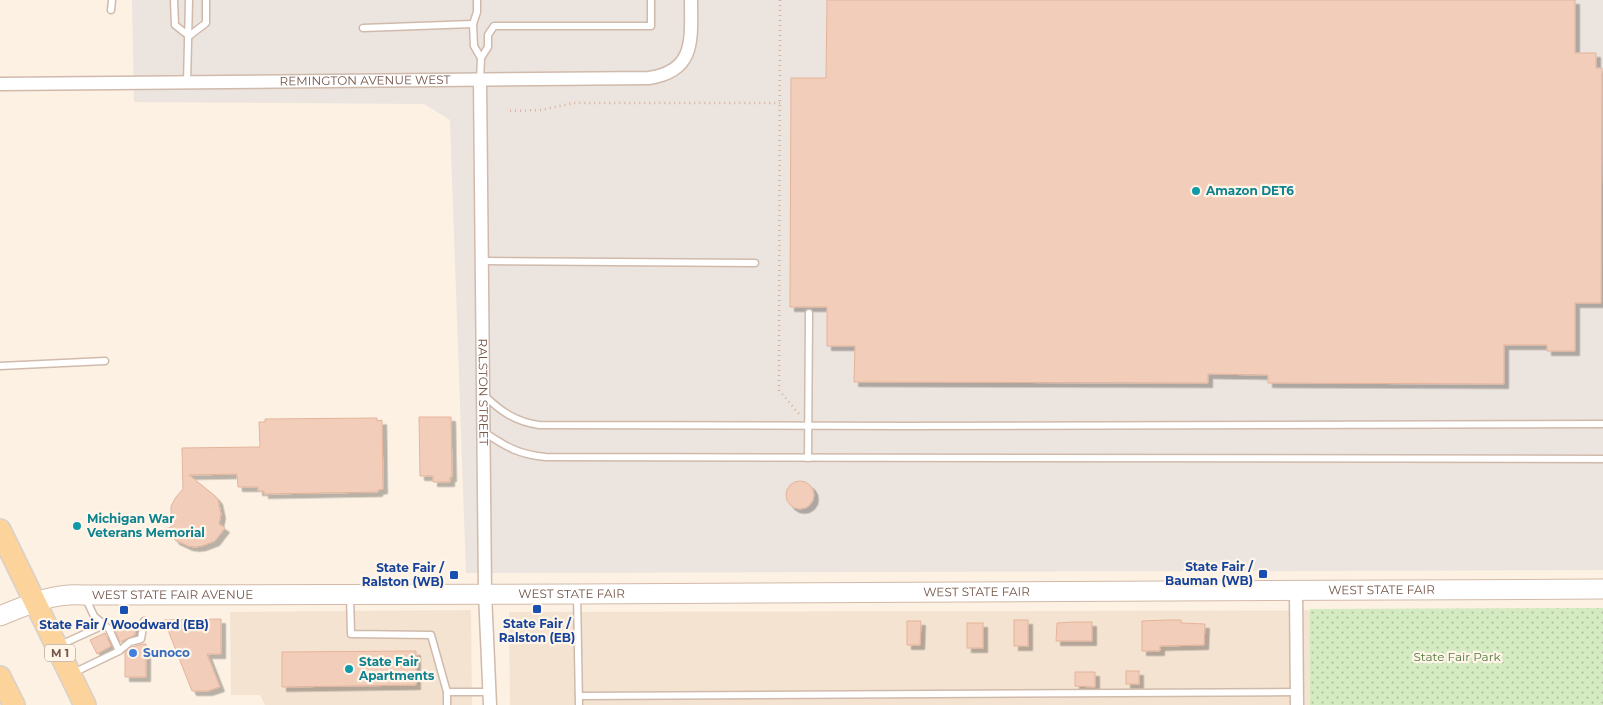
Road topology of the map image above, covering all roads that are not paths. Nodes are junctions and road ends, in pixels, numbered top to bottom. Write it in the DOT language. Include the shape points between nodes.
graph roads {
  1 [pos="112,0"];
  2 [pos="174,0"];
  3 [pos="189,0"];
  4 [pos="206,0"];
  5 [pos="477,0"];
  6 [pos="651,0"];
  7 [pos="691,0"];
  8 [pos="111,10"];
  9 [pos="473,24"];
  10 [pos="362,28"];
  11 [pos="189,36"];
  12 [pos="481,58"];
  13 [pos="480,80"];
  14 [pos="187,83"];
  15 [pos="0,84"];
  16 [pos="482,261"];
  17 [pos="754,263"];
  18 [pos="809,313"];
  19 [pos="106,361"];
  20 [pos="0,366"];
  21 [pos="484,395"];
  22 [pos="1603,424"];
  23 [pos="808,426"];
  24 [pos="484,432"];
  25 [pos="808,458"];
  26 [pos="1603,459"];
  27 [pos="0,530"];
  28 [pos="1603,589"];
  29 [pos="1296,591"];
  30 [pos="485,593"];
  31 [pos="577,594"];
  32 [pos="84,595"];
  33 [pos="350,595"];
  34 [pos="35,601"];
  35 [pos="0,616"];
  36 [pos="144,621"];
  37 [pos="104,625"];
  38 [pos="57,647"];
  39 [pos="119,651"];
  40 [pos="70,674"];
  41 [pos="0,677"];
  42 [pos="447,692"];
  43 [pos="490,692"];
  44 [pos="579,696"];
  45 [pos="1297,699"];
  46 [pos="14,705"];
  47 [pos="85,705"];
  48 [pos="447,705"];
  49 [pos="490,705"];
  50 [pos="579,705"];
  1 -- 8 [label="lane"];
  2 -- 11 [label="lane" via="175,26"];
  3 -- 11 [label="lane"];
  4 -- 11 [label="lane" via="206,23"];
  5 -- 9 [label="lane"];
  6 -- 12 [label="lane" via="651,26 494,26"];
  7 -- 13 [label="street, REMINGTON AVENUE WEST" via="691,35 686,56 674,71 664,76"];
  9 -- 10 [label="lane"];
  9 -- 12 [label="lane" via="474,46"];
  11 -- 14 [label="lane"];
  12 -- 13 [label="lane"];
  13 -- 14 [label="street, REMINGTON AVENUE WEST"];
  13 -- 16 [label="street, RALSTON STREET"];
  14 -- 15 [label="street, REMINGTON AVENUE WEST"];
  16 -- 17 [label="lane"];
  16 -- 21 [label="street, RALSTON STREET"];
  18 -- 23 [label="lane"];
  19 -- 20 [label="lane"];
  21 -- 23 [label="lane" via="508,415 539,425"];
  21 -- 24 [label="street, RALSTON STREET"];
  22 -- 23 [label="lane"];
  23 -- 25 [label="lane"];
  24 -- 25 [label="lane" via="516,452 530,456"];
  24 -- 30 [label="street, RALSTON STREET"];
  25 -- 26 [label="lane"];
  27 -- 34 [label="main road, M 1"];
  28 -- 29 [label="street, WEST STATE FAIR"];
  29 -- 31 [label="street, WEST STATE FAIR"];
  29 -- 45 [label="street"];
  30 -- 31 [label="street, WEST STATE FAIR"];
  30 -- 33 [label="street, WEST STATE FAIR"];
  30 -- 43 [label="street, RALSTON STREET"];
  31 -- 44 [label="lane"];
  32 -- 33 [label="street, WEST STATE FAIR AVENUE"];
  32 -- 34 [label="street, WEST STATE FAIR AVENUE" via="66,594"];
  32 -- 37 [label="lane" via="94,616"];
  33 -- 42 [label="lane" via="351,634 431,635"];
  34 -- 35 [label="street, WEST STATE FAIR AVENUE"];
  34 -- 38 [label="main road, M 1"];
  36 -- 39 [label="lane" via="141,639 130,642"];
  37 -- 38 [label="lane"];
  37 -- 39 [label="lane"];
  38 -- 40 [label="main road, M 1"];
  39 -- 40 [label="lane"];
  40 -- 47 [label="main road, M 1"];
  41 -- 46 [label="main road"];
  42 -- 43 [label="lane"];
  42 -- 48 [label="lane"];
  43 -- 49 [label="street, RALSTON STREET"];
  44 -- 45 [label="lane"];
  44 -- 50 [label="lane"];
}
